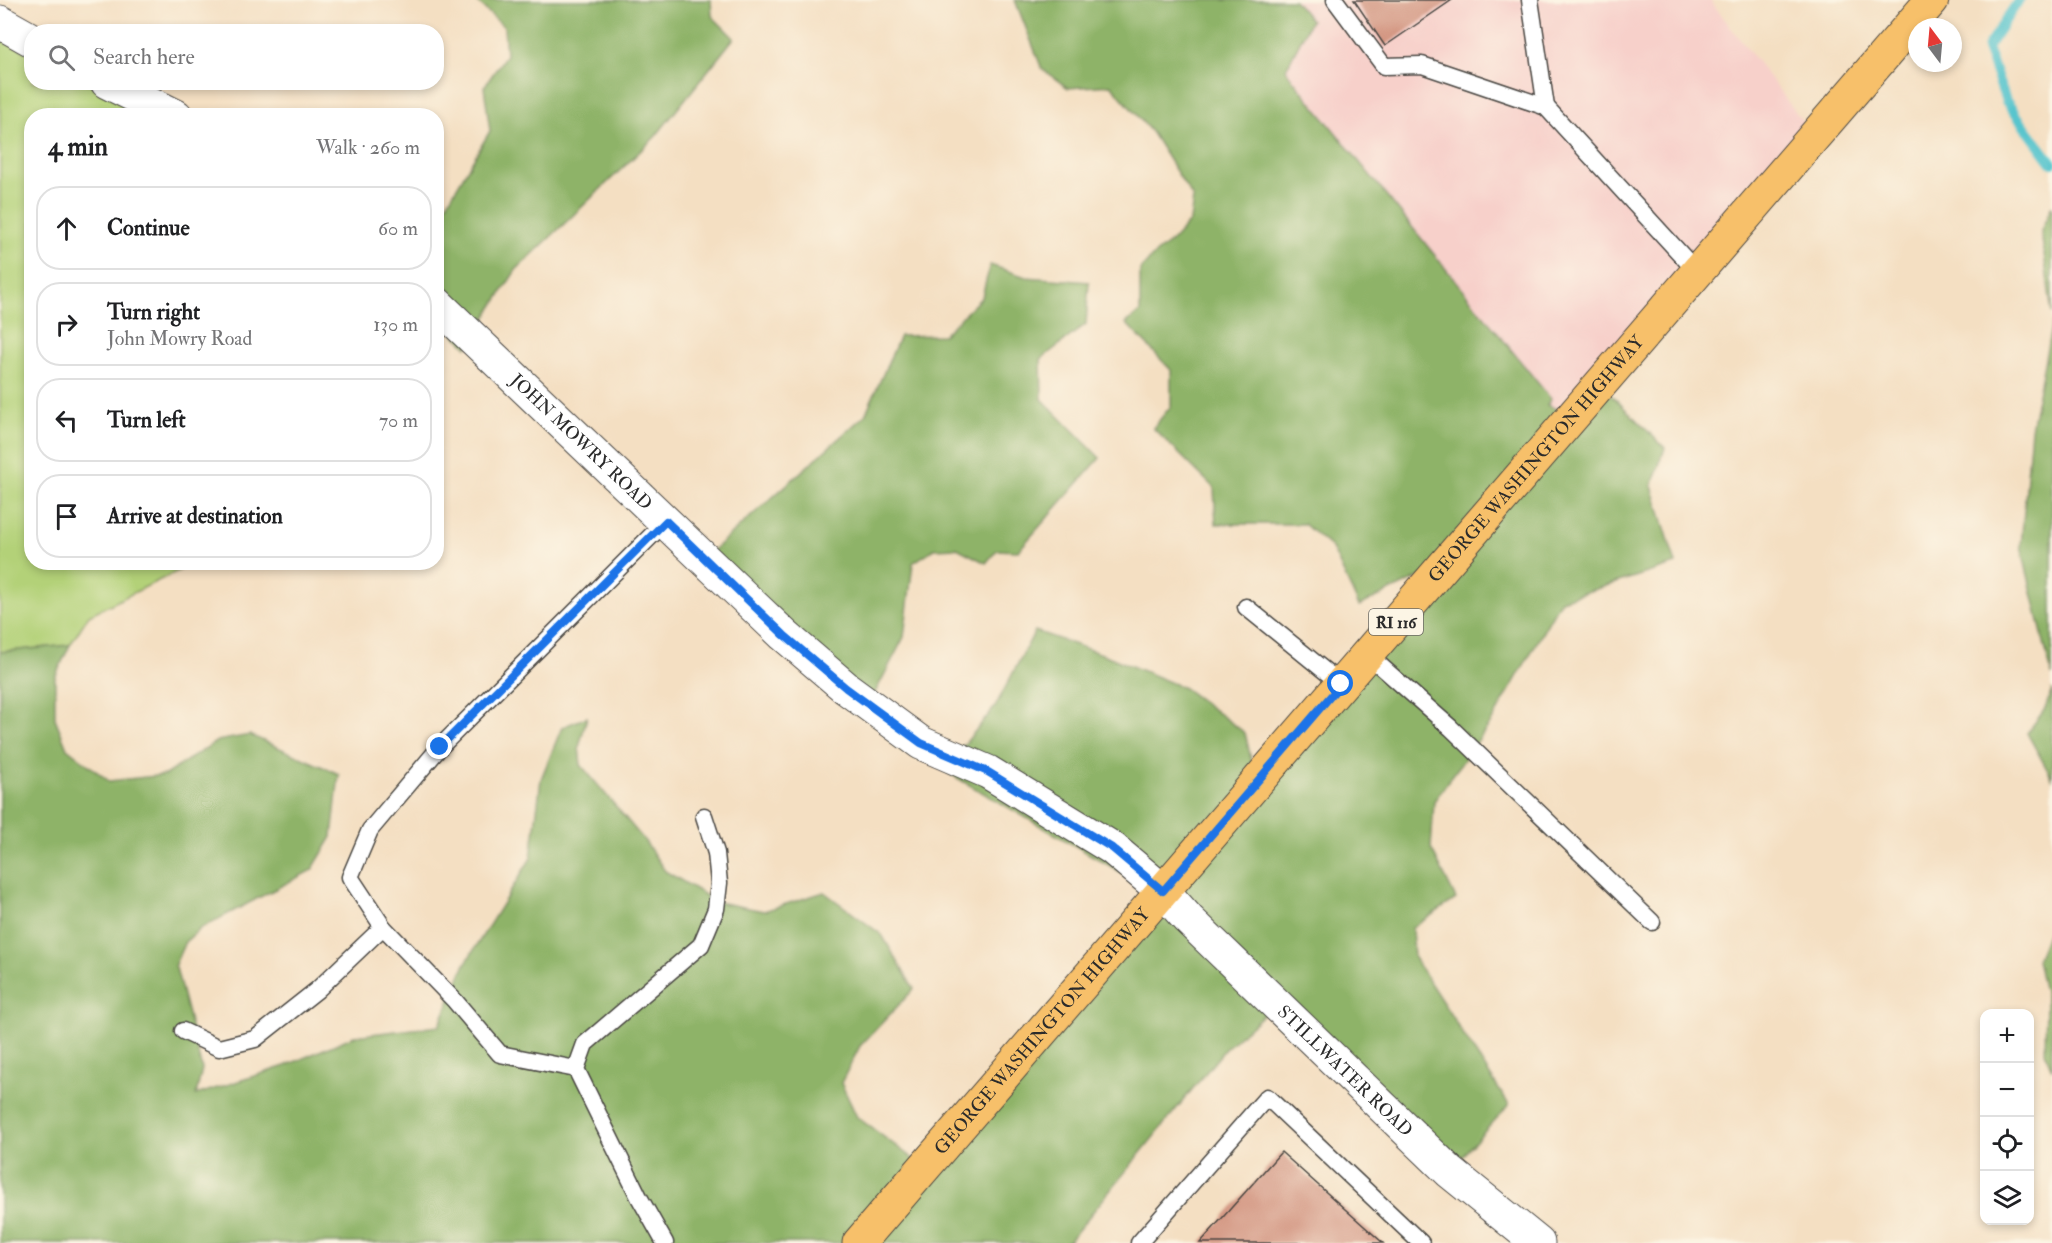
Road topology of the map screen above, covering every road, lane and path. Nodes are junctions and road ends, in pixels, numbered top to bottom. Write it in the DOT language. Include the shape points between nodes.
graph roads {
  1 [pos="1335,0"];
  2 [pos="1530,0"];
  3 [pos="1932,0"];
  4 [pos="0,22"];
  5 [pos="24,36"];
  6 [pos="123,90"];
  7 [pos="1546,107"];
  8 [pos="160,108"];
  9 [pos="1698,273"];
  10 [pos="444,311"];
  11 [pos="666,521"];
  12 [pos="1246,607"];
  13 [pos="1367,654"];
  14 [pos="1341,684"];
  15 [pos="704,816"];
  16 [pos="1163,891"];
  17 [pos="1652,922"];
  18 [pos="383,927"];
  19 [pos="183,1030"];
  20 [pos="576,1069"];
  21 [pos="665,1243"];
  22 [pos="859,1243"];
  23 [pos="1139,1243"];
  24 [pos="1421,1243"];
  25 [pos="1538,1243"];
  1 -- 7 [label="lane" via="1384,66 1422,65"];
  2 -- 7 [label="lane"];
  3 -- 9 [label="main road, GEORGE WASHINGTON HIGHWAY / RI 116"];
  4 -- 5 [label="street"];
  6 -- 8 [label="street"];
  7 -- 9 [label="lane"];
  9 -- 13 [label="main road, GEORGE WASHINGTON HIGHWAY / RI 116"];
  10 -- 11 [label="street, JOHN MOWRY ROAD"];
  11 -- 16 [label="street, JOHN MOWRY ROAD" via="784,635 846,688 921,743 988,772 1112,848"];
  11 -- 18 [label="lane" via="440,747 370,830 351,877"];
  12 -- 14 [label="lane"];
  13 -- 14 [label="main road, GEORGE WASHINGTON HIGHWAY / RI 116"];
  13 -- 17 [label="lane" via="1451,728"];
  14 -- 16 [label="main road, GEORGE WASHINGTON HIGHWAY / RI 116"];
  15 -- 20 [label="lane" via="716,853 718,883 716,909 701,945 585,1044"];
  16 -- 22 [label="main road, GEORGE WASHINGTON HIGHWAY / RI 116"];
  16 -- 25 [label="street, STILLWATER ROAD" via="1450,1172"];
  18 -- 19 [label="lane" via="317,990 255,1039 219,1048"];
  18 -- 20 [label="lane" via="500,1054"];
  20 -- 21 [label="lane"];
  23 -- 24 [label="lane" via="1267,1096"];
}
